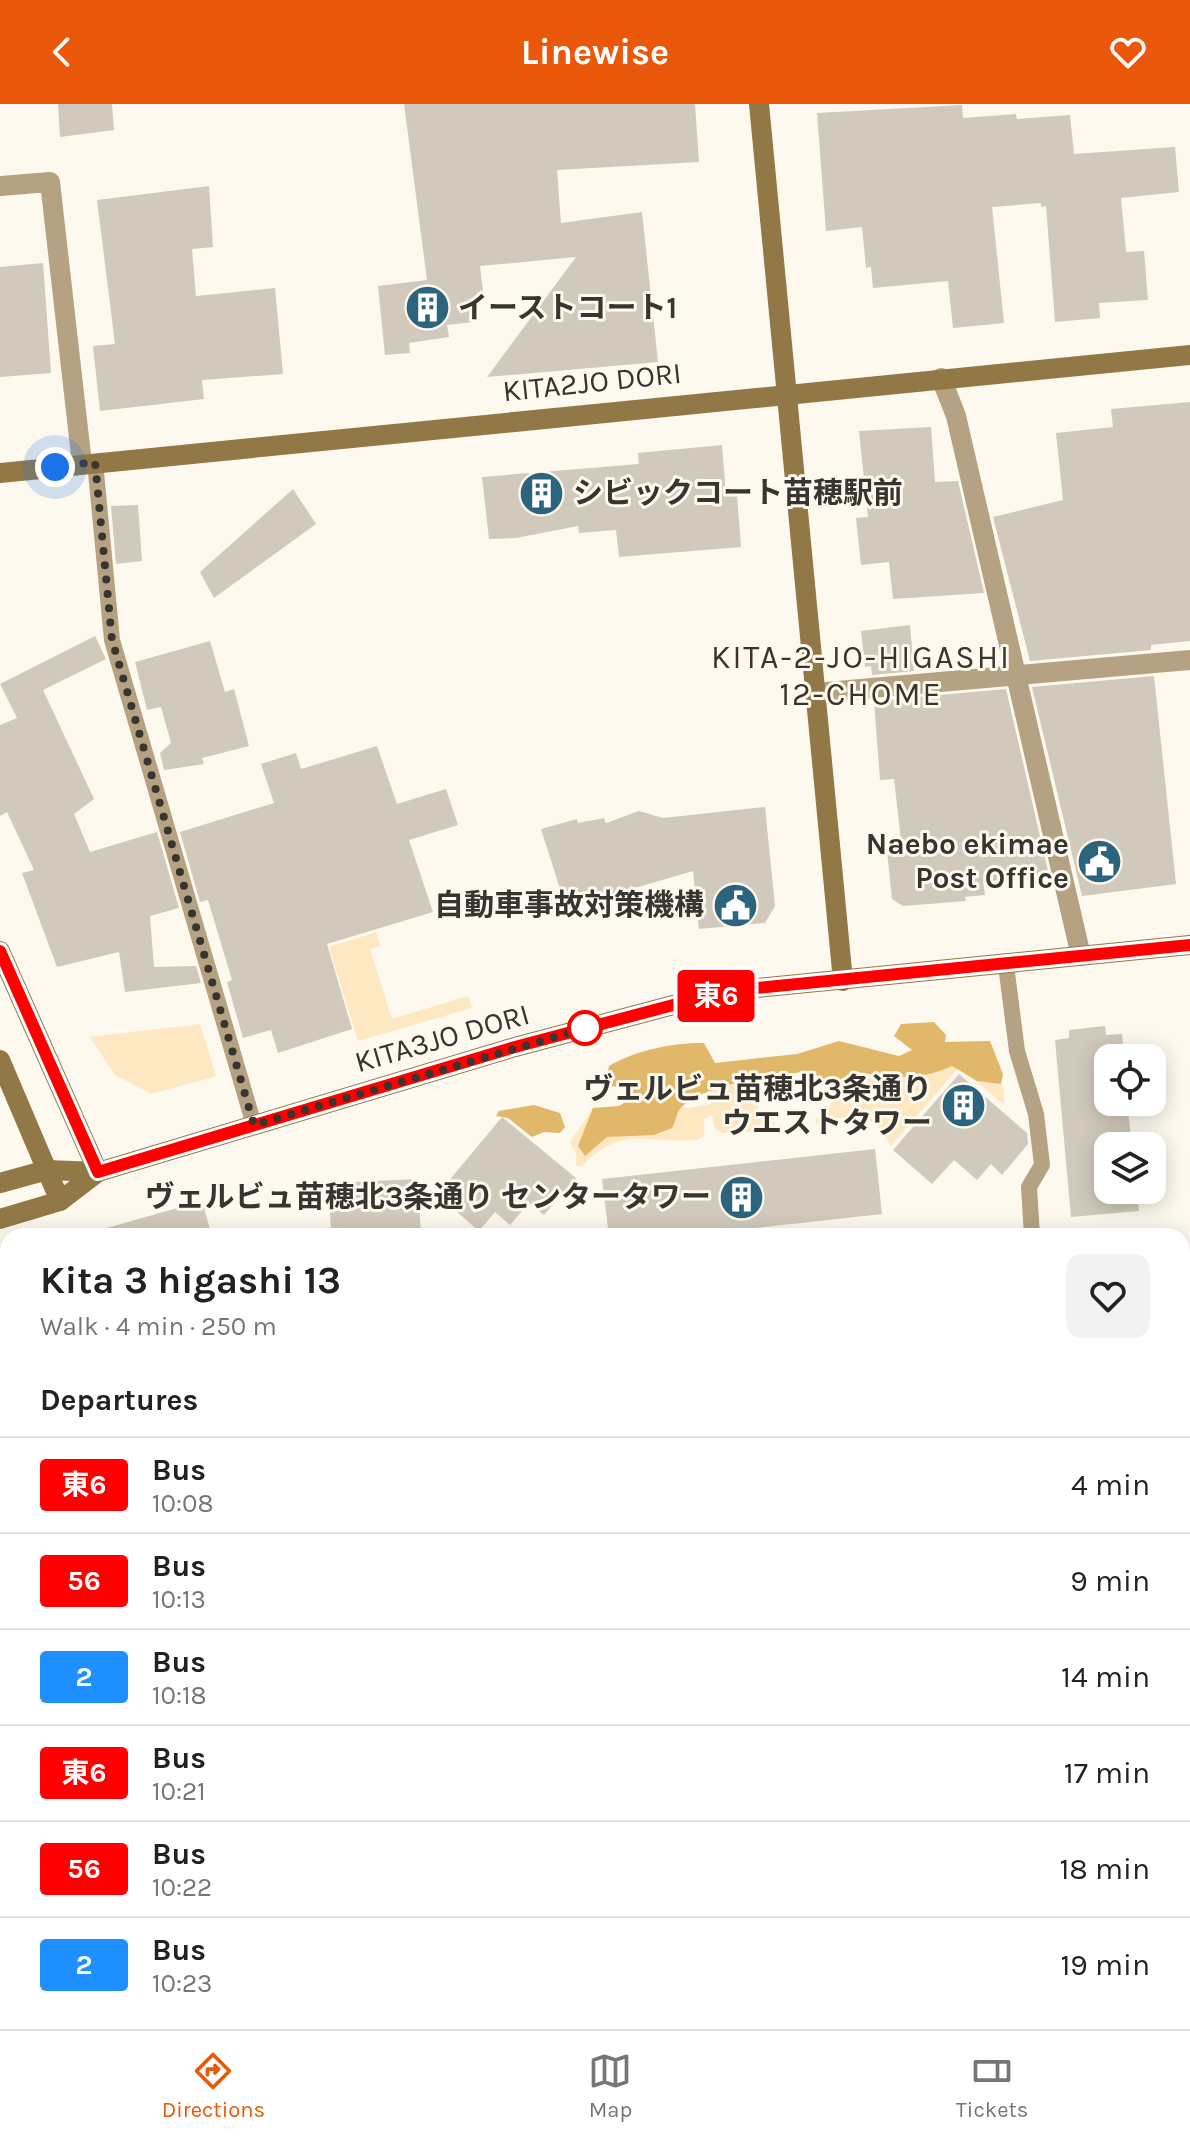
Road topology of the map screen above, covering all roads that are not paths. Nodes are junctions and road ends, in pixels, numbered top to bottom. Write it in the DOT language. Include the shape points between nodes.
graph roads {
  1 [pos="759,104"];
  2 [pos="0,186"];
  3 [pos="1190,355"];
  4 [pos="941,378"];
  5 [pos="785,393"];
  6 [pos="88,463"];
  7 [pos="0,473"];
  8 [pos="1190,660"];
  9 [pos="1014,676"];
  10 [pos="815,693"];
  11 [pos="1190,945"];
  12 [pos="0,951"];
  13 [pos="1081,956"];
  14 [pos="1006,965"];
  15 [pos="843,981"];
  16 [pos="0,1060"];
  17 [pos="254,1125"];
  18 [pos="47,1170"];
  19 [pos="98,1172"];
  20 [pos="0,1183"];
  21 [pos="60,1201"];
  22 [pos="0,1219"];
  23 [pos="1032,1228"];
  1 -- 5 [label="street"];
  2 -- 6 [label="street" via="50,182"];
  3 -- 4 [label="street, KITA2JO DORI"];
  4 -- 5 [label="street, KITA2JO DORI"];
  4 -- 9 [label="street" via="956,416"];
  5 -- 6 [label="street, KITA2JO DORI"];
  5 -- 10 [label="street"];
  6 -- 7 [label="street, KITA2JO DORI"];
  6 -- 17 [label="lane" via="112,640"];
  8 -- 9 [label="street"];
  9 -- 10 [label="street"];
  9 -- 13 [label="street"];
  10 -- 15 [label="street"];
  11 -- 13 [label="street, KITA3JO DORI"];
  12 -- 19 [label="street"];
  13 -- 14 [label="street, KITA3JO DORI"];
  14 -- 15 [label="street, KITA3JO DORI"];
  14 -- 23 [label="lane" via="1017,1051 1036,1114 1042,1165 1029,1187"];
  15 -- 17 [label="street, KITA3JO DORI" via="757,988 677,1004"];
  16 -- 18 [label="street"];
  17 -- 19 [label="street, KITA3JO DORI"];
  18 -- 19 [label="street, KITA3JO DORI"];
  18 -- 20 [label="street, KITA3JO DORI"];
  18 -- 21 [label="street"];
  19 -- 21 [label="street, KITA3JO DORI"];
  21 -- 22 [label="street"];
}
